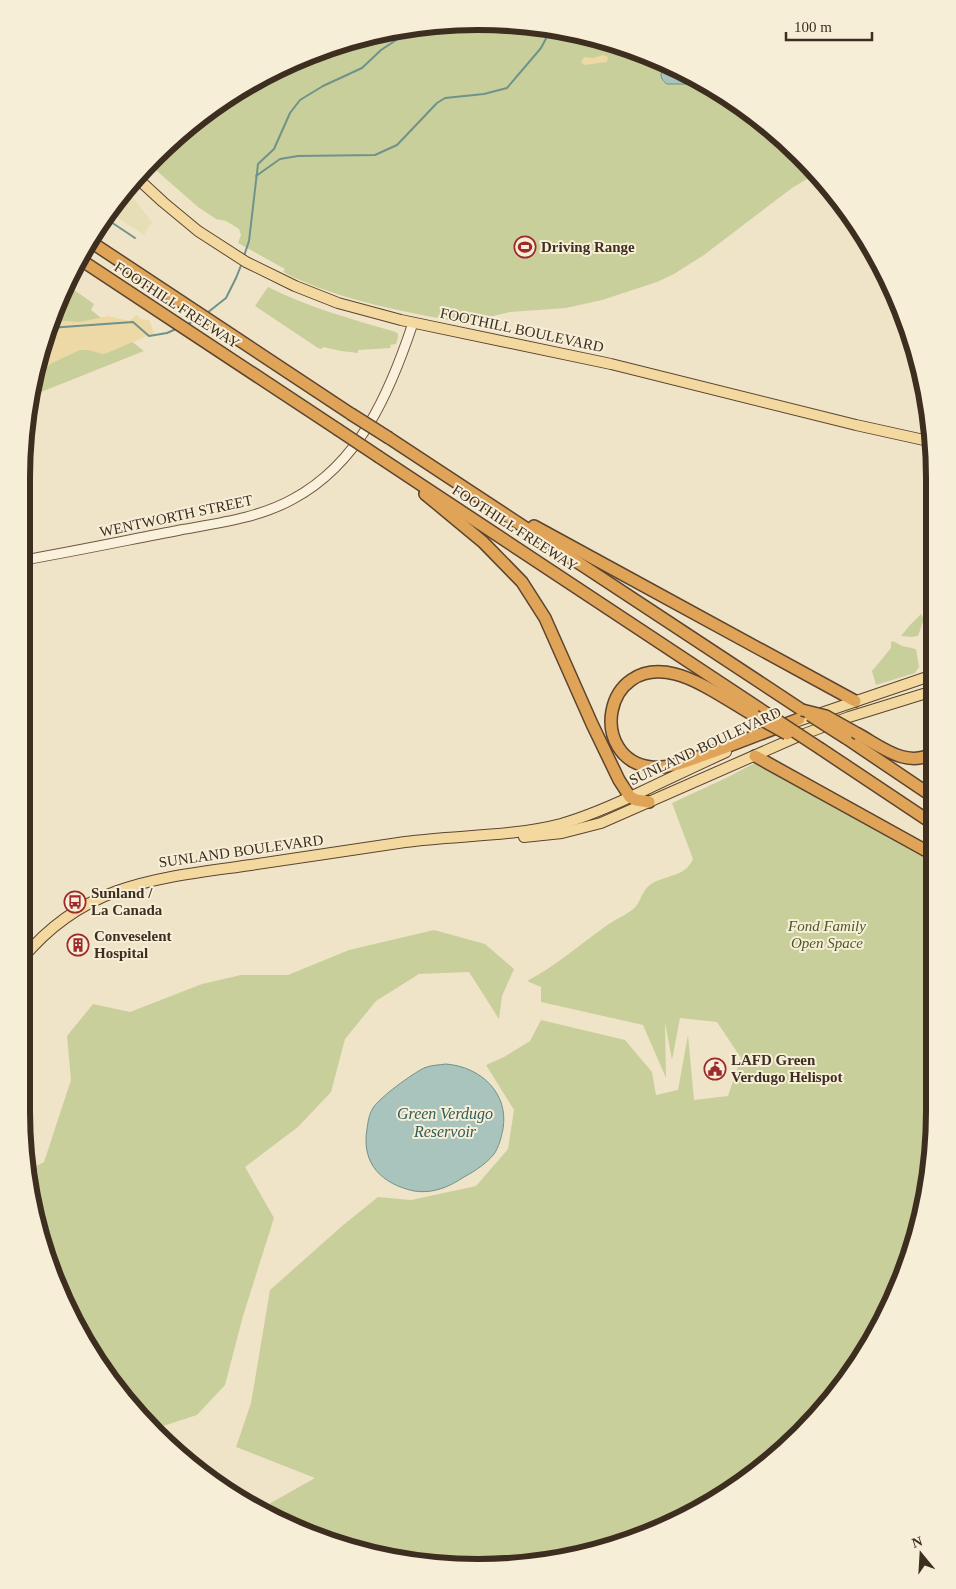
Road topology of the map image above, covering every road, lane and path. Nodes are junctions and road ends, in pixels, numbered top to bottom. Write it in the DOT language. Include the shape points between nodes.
graph roads {
  1 [pos="141,183"];
  2 [pos="96,245"];
  3 [pos="85,263"];
  4 [pos="413,322"];
  5 [pos="924,440"];
  6 [pos="379,457"];
  7 [pos="441,473"];
  8 [pos="30,559"];
  9 [pos="926,677"];
  10 [pos="926,692"];
  11 [pos="855,702"];
  12 [pos="761,715"];
  13 [pos="801,715"];
  14 [pos="755,756"];
  15 [pos="926,756"];
  16 [pos="926,792"];
  17 [pos="630,797"];
  18 [pos="649,802"];
  19 [pos="926,818"];
  20 [pos="488,836"];
  21 [pos="926,851"];
  22 [pos="30,951"];
  1 -- 4 [label="main road, FOOTHILL BOULEVARD" via="198,231 273,276 338,303"];
  2 -- 7 [label="highway, FOOTHILL FREEWAY, bridge"];
  3 -- 6 [label="highway, FOOTHILL FREEWAY, bridge"];
  4 -- 5 [label="main road, FOOTHILL BOULEVARD" via="612,364"];
  4 -- 8 [label="main road, WENTWORTH STREET" via="383,400 363,435 330,473 293,499 250,516"];
  6 -- 12 [label="highway, FOOTHILL FREEWAY"];
  6 -- 17 [label="highway" via="483,542 522,582 545,618 592,724"];
  7 -- 11 [label="highway"];
  7 -- 13 [label="highway, FOOTHILL FREEWAY" via="791,702"];
  9 -- 11 [label="main road, SUNLAND BOULEVARD"];
  10 -- 14 [label="main road, SUNLAND BOULEVARD" via="849,717"];
  11 -- 13 [label="main road, SUNLAND BOULEVARD"];
  12 -- 13 [label="highway" via="693,681 658,671 639,675 623,686 610,721 614,738 623,752 643,765 660,767 692,759"];
  12 -- 19 [label="highway, bridge" via="784,733 806,739"];
  13 -- 15 [label="highway, bridge" via="826,716 902,757"];
  13 -- 16 [label="highway, FOOTHILL FREEWAY, bridge" via="846,738"];
  13 -- 17 [label="main road, SUNLAND BOULEVARD"];
  14 -- 18 [label="main road, SUNLAND BOULEVARD"];
  14 -- 21 [label="highway"];
  17 -- 18 [label="highway"];
  17 -- 20 [label="main road, SUNLAND BOULEVARD" via="560,824"];
  18 -- 20 [label="main road, SUNLAND BOULEVARD" via="601,823 562,834 507,838"];
  20 -- 22 [label="main road, SUNLAND BOULEVARD" via="431,839 143,882 103,896 75,912"];
}
